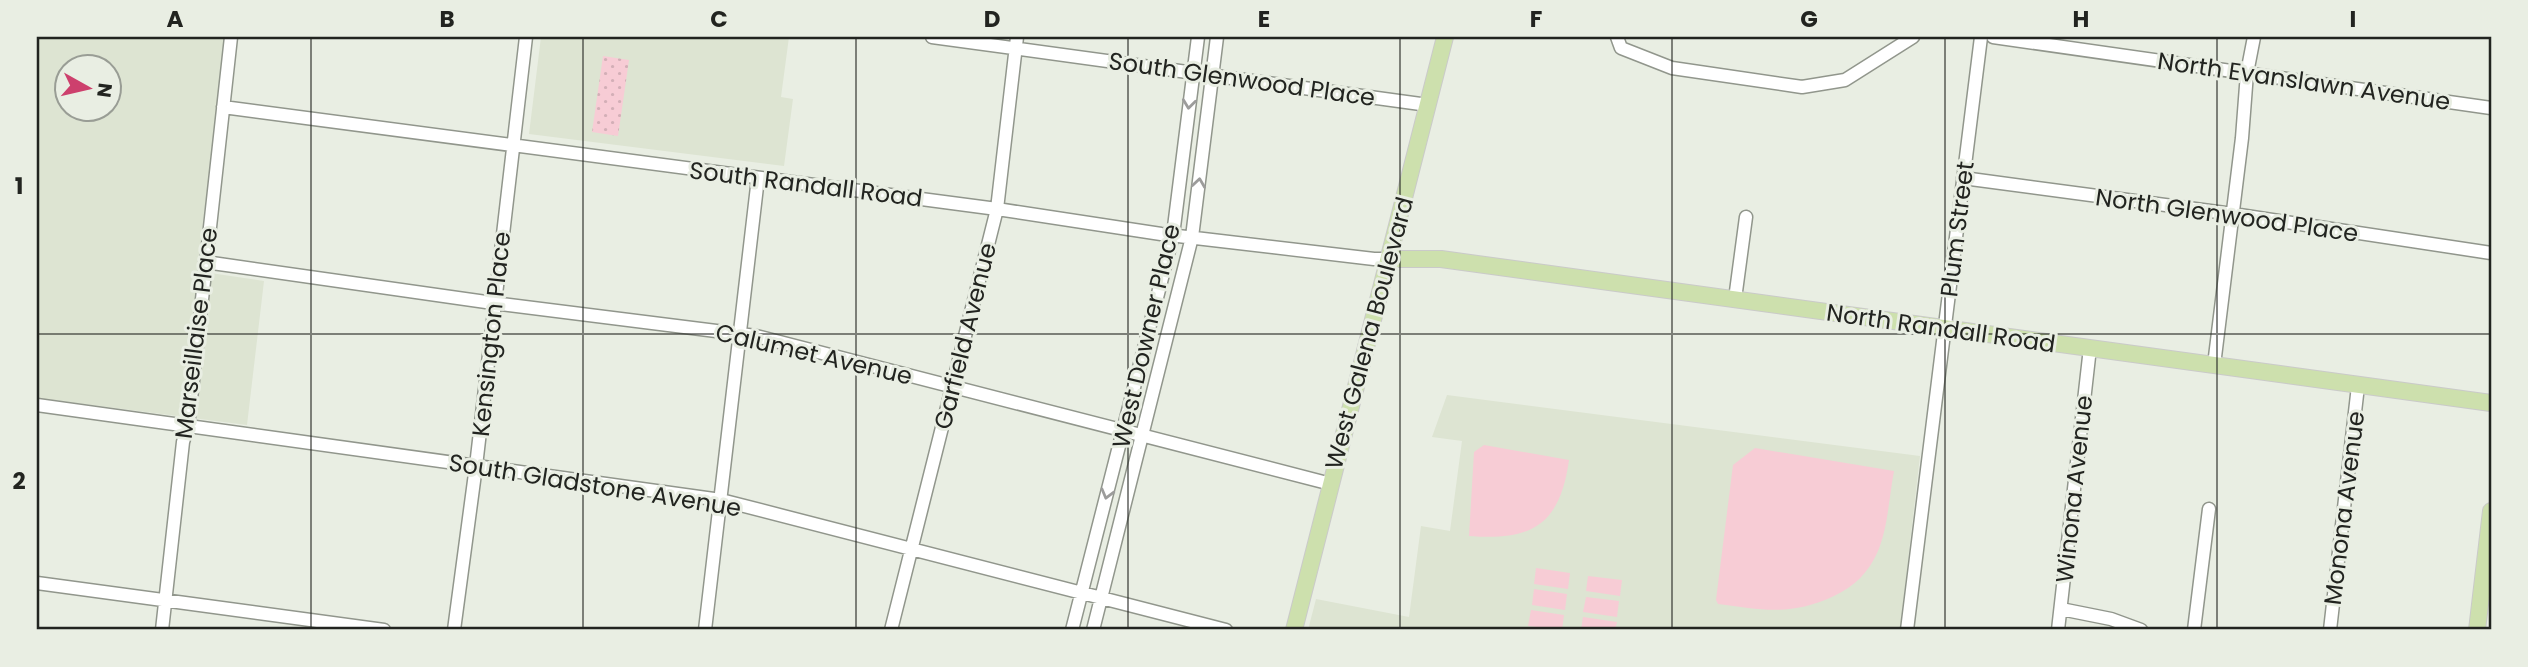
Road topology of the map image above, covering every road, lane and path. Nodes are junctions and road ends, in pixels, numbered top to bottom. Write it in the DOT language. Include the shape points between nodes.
graph roads {
  1 [pos="231,37"];
  2 [pos="526,37"];
  3 [pos="932,37"];
  4 [pos="1198,37"];
  5 [pos="1217,37"];
  6 [pos="1445,37"];
  7 [pos="1617,37"];
  8 [pos="1913,37"];
  9 [pos="1981,37"];
  10 [pos="1993,37"];
  11 [pos="2253,37"];
  12 [pos="1017,42"];
  13 [pos="1193,73"];
  14 [pos="2247,73"];
  15 [pos="1213,75"];
  16 [pos="1428,105"];
  17 [pos="223,107"];
  18 [pos="2491,108"];
  19 [pos="513,144"];
  20 [pos="758,178"];
  21 [pos="1963,178"];
  22 [pos="997,209"];
  23 [pos="2233,214"];
  24 [pos="1746,217"];
  25 [pos="1173,235"];
  26 [pos="1192,237"];
  27 [pos="2491,253"];
  28 [pos="1390,259"];
  29 [pos="205,262"];
  30 [pos="1735,299"];
  31 [pos="494,303"];
  32 [pos="1944,328"];
  33 [pos="740,333"];
  34 [pos="2090,348"];
  35 [pos="2214,365"];
  36 [pos="2358,386"];
  37 [pos="951,388"];
  38 [pos="2491,403"];
  39 [pos="37,405"];
  40 [pos="188,426"];
  41 [pos="1124,431"];
  42 [pos="1141,435"];
  43 [pos="476,466"];
  44 [pos="1331,484"];
  45 [pos="721,500"];
  46 [pos="2209,509"];
  47 [pos="2491,511"];
  48 [pos="911,549"];
  49 [pos="37,583"];
  50 [pos="1081,593"];
  51 [pos="1102,598"];
  52 [pos="166,600"];
  53 [pos="2061,609"];
  54 [pos="162,630"];
  55 [pos="384,630"];
  56 [pos="454,630"];
  57 [pos="705,630"];
  58 [pos="891,630"];
  59 [pos="1072,630"];
  60 [pos="1093,630"];
  61 [pos="1226,630"];
  62 [pos="1294,630"];
  63 [pos="1907,630"];
  64 [pos="2058,630"];
  65 [pos="2141,630"];
  66 [pos="2194,630"];
  67 [pos="2330,630"];
  68 [pos="2477,630"];
  1 -- 17 [label="street, Marseillaise Place"];
  2 -- 19 [label="street, Kensington Place"];
  3 -- 12 [label="street, South Glenwood Place"];
  4 -- 13 [label="street, West Downer Place"];
  5 -- 15 [label="street, West Downer Place"];
  6 -- 16 [label="main road, West Galena Boulevard"];
  7 -- 8 [label="street" via="1621,48 1672,68 1802,87 1845,80"];
  9 -- 21 [label="street, Plum Street"];
  10 -- 14 [label="street, North Evanslawn Avenue"];
  11 -- 14 [label="street"];
  12 -- 13 [label="street, South Glenwood Place"];
  12 -- 22 [label="street, Garfield Avenue"];
  13 -- 15 [label="street, South Glenwood Place"];
  13 -- 25 [label="street, West Downer Place, one-way"];
  14 -- 18 [label="street, North Evanslawn Avenue"];
  14 -- 23 [label="street"];
  15 -- 16 [label="street, South Glenwood Place"];
  26 -- 15 [label="street, West Downer Place, one-way"];
  16 -- 28 [label="main road, West Galena Boulevard"];
  17 -- 19 [label="street, South Randall Road"];
  17 -- 29 [label="street, Marseillaise Place"];
  19 -- 20 [label="street, South Randall Road"];
  19 -- 31 [label="street, Kensington Place"];
  20 -- 22 [label="street, South Randall Road"];
  20 -- 33 [label="street"];
  21 -- 23 [label="street, North Glenwood Place"];
  21 -- 32 [label="street, Plum Street"];
  22 -- 25 [label="street, South Randall Road"];
  22 -- 37 [label="street, Garfield Avenue"];
  23 -- 27 [label="street, North Glenwood Place"];
  23 -- 35 [label="street"];
  24 -- 30 [label="street"];
  25 -- 26 [label="street, South Randall Road"];
  25 -- 41 [label="street, West Downer Place"];
  26 -- 28 [label="street, South Randall Road"];
  26 -- 42 [label="street, West Downer Place"];
  28 -- 30 [label="main road, North Randall Road" via="1441,259"];
  28 -- 44 [label="main road, West Galena Boulevard"];
  29 -- 31 [label="street, Calumet Avenue"];
  29 -- 40 [label="street, Marseillaise Place"];
  30 -- 32 [label="main road, North Randall Road"];
  31 -- 33 [label="street, Calumet Avenue"];
  31 -- 43 [label="street, Kensington Place"];
  32 -- 34 [label="main road, North Randall Road"];
  32 -- 63 [label="street, Plum Street"];
  33 -- 37 [label="street, Calumet Avenue"];
  33 -- 45 [label="street"];
  34 -- 35 [label="main road, North Randall Road"];
  34 -- 53 [label="street, Winona Avenue"];
  35 -- 36 [label="main road, North Randall Road"];
  36 -- 38 [label="main road, North Randall Road"];
  36 -- 67 [label="street, Monona Avenue"];
  37 -- 41 [label="street, Calumet Avenue"];
  37 -- 48 [label="street, Garfield Avenue"];
  39 -- 40 [label="street, South Gladstone Avenue"];
  40 -- 43 [label="street, South Gladstone Avenue"];
  40 -- 52 [label="street, Marseillaise Place"];
  41 -- 42 [label="street, Calumet Avenue"];
  41 -- 50 [label="street, West Downer Place, one-way"];
  42 -- 44 [label="street, Calumet Avenue"];
  42 -- 51 [label="street, West Downer Place"];
  43 -- 45 [label="street, South Gladstone Avenue"];
  43 -- 56 [label="street, Kensington Place"];
  44 -- 62 [label="main road, West Galena Boulevard"];
  45 -- 48 [label="street, South Gladstone Avenue"];
  45 -- 57 [label="street"];
  46 -- 66 [label="street"];
  47 -- 68 [label="main road"];
  48 -- 50 [label="street, South Gladstone Avenue"];
  48 -- 58 [label="street, Garfield Avenue"];
  49 -- 52 [label="street"];
  50 -- 51 [label="street, South Gladstone Avenue"];
  50 -- 59 [label="street, West Downer Place"];
  51 -- 60 [label="street, West Downer Place"];
  51 -- 61 [label="street, South Gladstone Avenue"];
  52 -- 54 [label="street, Marseillaise Place"];
  52 -- 55 [label="street"];
  53 -- 64 [label="street, Winona Avenue"];
  53 -- 65 [label="street"];
}
